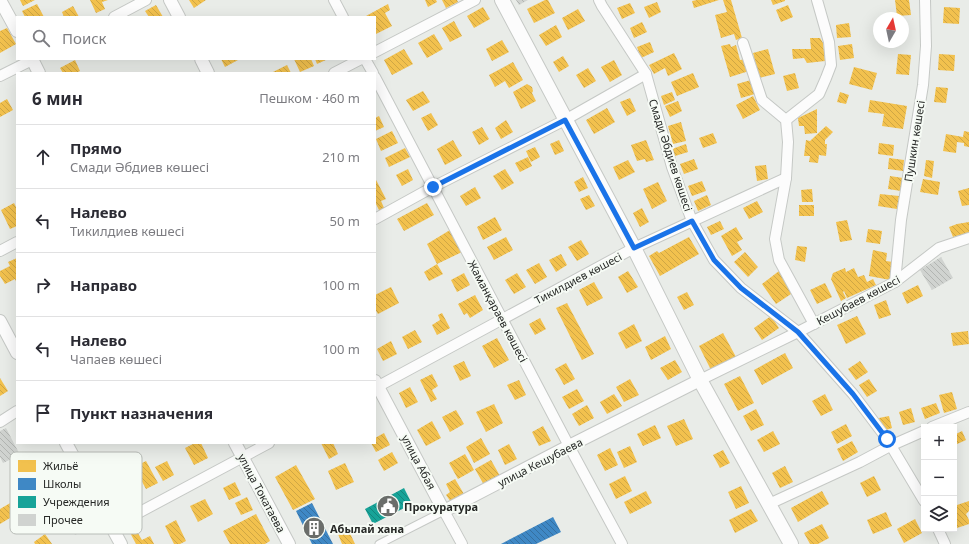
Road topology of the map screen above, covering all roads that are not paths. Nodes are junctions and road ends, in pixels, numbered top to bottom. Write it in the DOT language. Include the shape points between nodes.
graph roads {
  1 [pos="0,0"];
  2 [pos="146,0"];
  3 [pos="170,0"];
  4 [pos="334,0"];
  5 [pos="475,0"];
  6 [pos="502,0"];
  7 [pos="599,0"];
  8 [pos="817,0"];
  9 [pos="925,0"];
  10 [pos="116,16"];
  11 [pos="178,16"];
  12 [pos="342,16"];
  13 [pos="16,29"];
  14 [pos="743,43"];
  15 [pos="376,51"];
  16 [pos="30,60"];
  17 [pos="32,60"];
  18 [pos="202,60"];
  19 [pos="359,60"];
  20 [pos="366,60"];
  21 [pos="38,72"];
  22 [pos="208,72"];
  23 [pos="336,72"];
  24 [pos="372,72"];
  25 [pos="646,74"];
  26 [pos="0,76"];
  27 [pos="376,79"];
  28 [pos="565,120"];
  29 [pos="786,120"];
  30 [pos="786,178"];
  31 [pos="433,187"];
  32 [pos="376,218"];
  33 [pos="692,221"];
  34 [pos="969,238"];
  35 [pos="16,243"];
  36 [pos="634,248"];
  37 [pos="0,251"];
  38 [pos="895,282"];
  39 [pos="502,319"];
  40 [pos="0,321"];
  41 [pos="814,324"];
  42 [pos="798,332"];
  43 [pos="16,351"];
  44 [pos="700,380"];
  45 [pos="376,385"];
  46 [pos="16,412"];
  47 [pos="969,412"];
  48 [pos="0,422"];
  49 [pos="939,424"];
  50 [pos="921,432"];
  51 [pos="237,444"];
  52 [pos="267,444"];
  53 [pos="569,446"];
  54 [pos="890,446"];
  55 [pos="243,456"];
  56 [pos="921,496"];
  57 [pos="769,504"];
  58 [pos="142,511"];
  59 [pos="444,511"];
  60 [pos="940,532"];
  61 [pos="116,534"];
  62 [pos="121,544"];
  63 [pos="289,544"];
  64 [pos="379,544"];
  65 [pos="462,544"];
  66 [pos="622,544"];
  67 [pos="791,544"];
  68 [pos="946,544"];
  1 -- 13 [label="street"];
  2 -- 10 [label="street"];
  3 -- 11 [label="street"];
  4 -- 12 [label="street"];
  5 -- 15 [label="street"];
  6 -- 28 [label="main road"];
  7 -- 25 [label="street, Смади Әбдиев көшесі"];
  8 -- 29 [label="street" via="829,42 831,65 819,94"];
  9 -- 38 [label="street, Пушкин көшесі" via="926,46 923,84 901,220"];
  14 -- 29 [label="street" via="762,100"];
  16 -- 26 [label="street"];
  17 -- 21 [label="street"];
  18 -- 22 [label="street"];
  19 -- 23 [label="street"];
  20 -- 24 [label="street"];
  25 -- 28 [label="street"];
  25 -- 33 [label="street, Смади Әбдиев көшесі" via="672,167"];
  27 -- 31 [label="street, Жаманқараев көшесі"];
  28 -- 31 [label="street"];
  28 -- 36 [label="main road"];
  29 -- 30 [label="street"];
  30 -- 33 [label="street, Тикилдиев көшесі"];
  30 -- 41 [label="street" via="775,239 779,260"];
  31 -- 32 [label="street"];
  31 -- 39 [label="street, Жаманқараев көшесі"];
  33 -- 36 [label="street, Тикилдиев көшесі"];
  33 -- 42 [label="street, Смади Әбдиев көшесі" via="714,260 741,288"];
  34 -- 38 [label="street, Кешубаев көшесі" via="939,248"];
  35 -- 37 [label="street"];
  36 -- 39 [label="street, Тикилдиев көшесі"];
  36 -- 44 [label="main road"];
  38 -- 41 [label="street, Кешубаев көшесі"];
  39 -- 45 [label="street, Тикилдиев көшесі"];
  39 -- 53 [label="street, Жаманқараев көшесі"];
  40 -- 43 [label="street"];
  41 -- 42 [label="street, Кешубаев көшесі"];
  42 -- 44 [label="street, Кешубаев көшесі"];
  42 -- 54 [label="street, Смади Әбдиев көшесі" via="853,394"];
  44 -- 53 [label="street, улица Кешубаева"];
  44 -- 57 [label="main road"];
  45 -- 59 [label="street, улица Абая"];
  46 -- 48 [label="street"];
  47 -- 49 [label="street"];
  50 -- 54 [label="street"];
  51 -- 55 [label="street, улица Токатаева"];
  52 -- 55 [label="street"];
  53 -- 59 [label="street, улица Кешубаева"];
  53 -- 66 [label="street, Жаманқараев көшесі"];
  54 -- 56 [label="street, Смади Әбдиев көшесі"];
  54 -- 57 [label="street"];
  55 -- 58 [label="street"];
  55 -- 63 [label="street, улица Токатаева"];
  57 -- 67 [label="main road"];
  59 -- 64 [label="street, улица Кешубаева"];
  59 -- 65 [label="street, улица Абая"];
  60 -- 68 [label="street"];
  61 -- 62 [label="street"];
}
